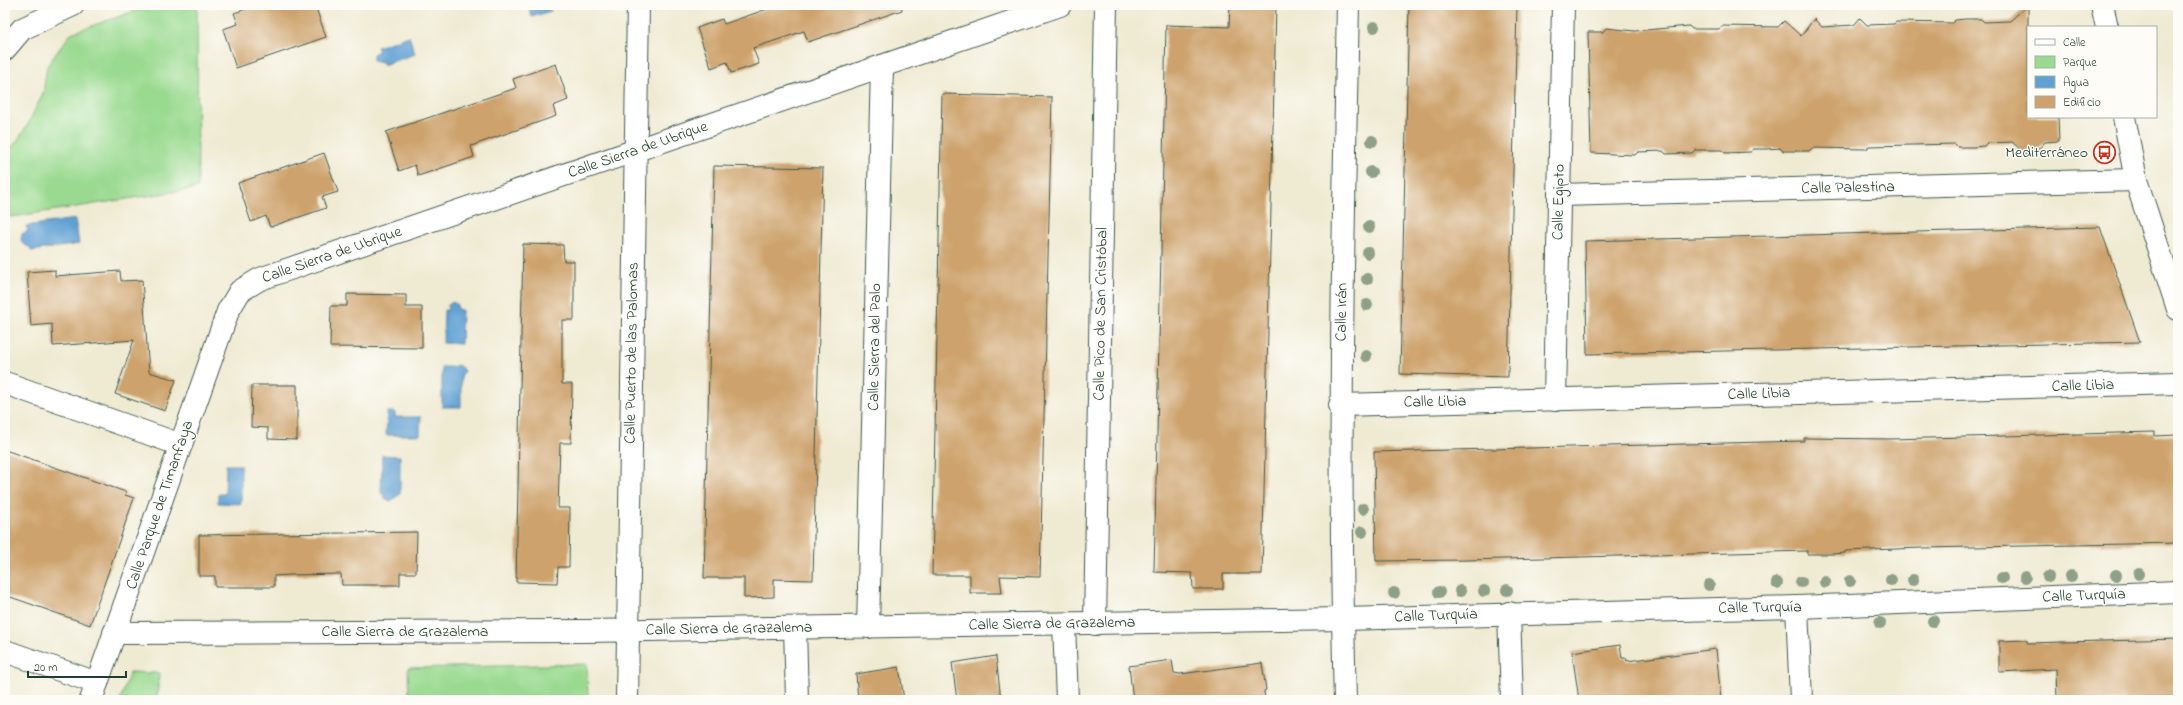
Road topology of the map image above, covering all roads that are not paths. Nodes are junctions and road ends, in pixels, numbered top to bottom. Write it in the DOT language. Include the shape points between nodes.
graph roads {
  1 [pos="73,5"];
  2 [pos="638,5"];
  3 [pos="1060,5"];
  4 [pos="1106,5"];
  5 [pos="1348,5"];
  6 [pos="1563,5"];
  7 [pos="2102,5"];
  8 [pos="2107,26"];
  9 [pos="5,49"];
  10 [pos="882,66"];
  11 [pos="2124,118"];
  12 [pos="635,151"];
  13 [pos="2136,180"];
  14 [pos="1559,195"];
  15 [pos="2178,309"];
  16 [pos="228,311"];
  17 [pos="5,383"];
  18 [pos="2178,383"];
  19 [pos="1556,400"];
  20 [pos="1340,405"];
  21 [pos="181,445"];
  22 [pos="2178,592"];
  23 [pos="1797,607"];
  24 [pos="1509,613"];
  25 [pos="1343,619"];
  26 [pos="1064,624"];
  27 [pos="1095,624"];
  28 [pos="868,627"];
  29 [pos="796,628"];
  30 [pos="627,631"];
  31 [pos="114,633"];
  32 [pos="5,651"];
  33 [pos="94,691"];
  34 [pos="627,700"];
  35 [pos="798,700"];
  36 [pos="1067,700"];
  37 [pos="1345,700"];
  38 [pos="1512,700"];
  39 [pos="1801,700"];
  1 -- 9 [label="street" via="22,29"];
  2 -- 12 [label="street, Calle Puerto de las Palomas"];
  3 -- 10 [label="street, Calle Sierra de Ubrique"];
  4 -- 27 [label="street, Calle Pico de San Cristóbal"];
  5 -- 20 [label="street, Calle Irán"];
  6 -- 14 [label="street, Calle Egipto"];
  7 -- 8 [label="street"];
  10 -- 12 [label="street, Calle Sierra de Ubrique"];
  10 -- 28 [label="street, Calle Sierra del Palo"];
  11 -- 13 [label="street"];
  12 -- 16 [label="street, Calle Sierra de Ubrique" via="260,279 240,291"];
  12 -- 30 [label="street, Calle Puerto de las Palomas"];
  13 -- 14 [label="street, Calle Palestina"];
  13 -- 15 [label="street"];
  14 -- 19 [label="street, Calle Egipto"];
  16 -- 21 [label="street, Calle Parque de Timanfaya"];
  17 -- 21 [label="street"];
  18 -- 19 [label="street, Calle Libia"];
  19 -- 20 [label="street, Calle Libia"];
  20 -- 25 [label="street, Calle Irán"];
  21 -- 31 [label="street, Calle Parque de Timanfaya"];
  22 -- 23 [label="street, Calle Turquía"];
  23 -- 24 [label="street, Calle Turquía"];
  23 -- 39 [label="street"];
  24 -- 25 [label="street, Calle Turquía"];
  24 -- 38 [label="street"];
  25 -- 27 [label="street, Calle Sierra de Grazalema"];
  25 -- 37 [label="street, Calle Irán"];
  26 -- 27 [label="street, Calle Sierra de Grazalema"];
  26 -- 28 [label="street, Calle Sierra de Grazalema"];
  26 -- 36 [label="street"];
  28 -- 29 [label="street, Calle Sierra de Grazalema"];
  29 -- 30 [label="street, Calle Sierra de Grazalema"];
  29 -- 35 [label="street"];
  30 -- 31 [label="street, Calle Sierra de Grazalema"];
  30 -- 34 [label="street, Calle Puerto de las Palomas"];
  31 -- 33 [label="street, Calle Parque de Timanfaya"];
  32 -- 33 [label="street"];
}
